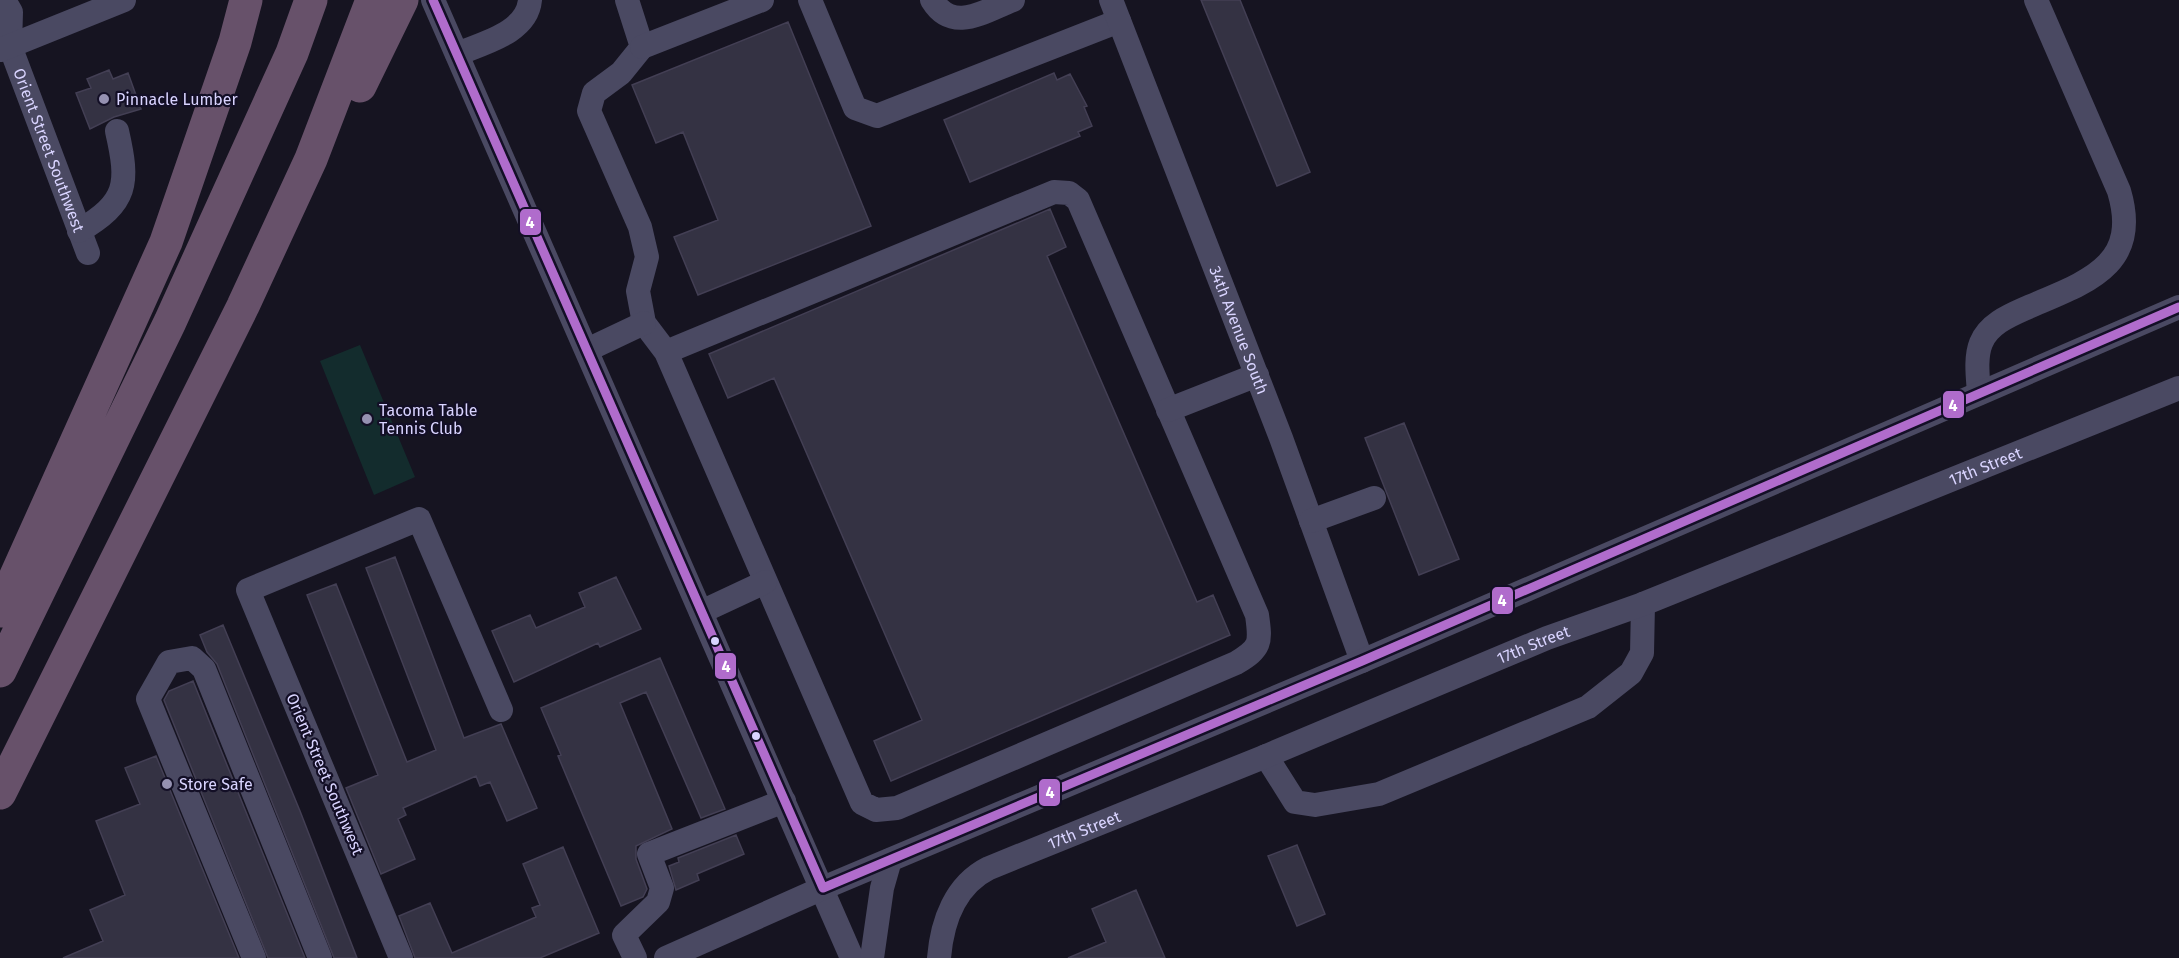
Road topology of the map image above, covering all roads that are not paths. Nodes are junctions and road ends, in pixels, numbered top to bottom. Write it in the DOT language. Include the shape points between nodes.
graph roads {
  1 [pos="4,0"];
  2 [pos="124,0"];
  3 [pos="246,0"];
  4 [pos="311,0"];
  5 [pos="372,0"];
  6 [pos="402,0"];
  7 [pos="434,0"];
  8 [pos="530,0"];
  9 [pos="627,0"];
  10 [pos="762,0"];
  11 [pos="810,0"];
  12 [pos="932,0"];
  13 [pos="1013,0"];
  14 [pos="2036,0"];
  15 [pos="1115,11"];
  16 [pos="642,47"];
  17 [pos="5,48"];
  18 [pos="458,54"];
  19 [pos="117,131"];
  20 [pos="311,159"];
  21 [pos="79,231"];
  22 [pos="88,254"];
  23 [pos="2179,307"];
  24 [pos="644,323"];
  25 [pos="587,350"];
  26 [pos="666,352"];
  27 [pos="1257,375"];
  28 [pos="2179,388"];
  29 [pos="1979,393"];
  30 [pos="1168,410"];
  31 [pos="1374,498"];
  32 [pos="1311,521"];
  33 [pos="765,582"];
  34 [pos="1643,604"];
  35 [pos="0,611"];
  36 [pos="701,612"];
  37 [pos="1362,661"];
  38 [pos="0,671"];
  39 [pos="501,710"];
  40 [pos="1266,756"];
  41 [pos="0,793"];
  42 [pos="784,801"];
  43 [pos="890,860"];
  44 [pos="823,888"];
  45 [pos="254,958"];
  46 [pos="320,958"];
  47 [pos="401,958"];
  48 [pos="635,958"];
  49 [pos="666,958"];
  50 [pos="852,958"];
  51 [pos="872,958"];
  52 [pos="939,958"];
  1 -- 17 [label="street" via="11,12"];
  2 -- 17 [label="street"];
  3 -- 35 [label="highway" via="166,242"];
  4 -- 38 [label="highway" via="292,53 174,311"];
  5 -- 20 [label="highway"];
  6 -- 20 [label="highway" via="364,80"];
  7 -- 18 [label="street"];
  8 -- 18 [label="street" via="527,15 517,26"];
  9 -- 16 [label="street"];
  10 -- 16 [label="street"];
  11 -- 15 [label="street" via="855,108 878,117"];
  12 -- 13 [label="street" via="943,15 959,20"];
  14 -- 29 [label="street" via="2119,190 2126,214 2125,234 2117,255 2100,272 2007,316 1990,329 1981,343"];
  15 -- 27 [label="street, 34th Avenue South"];
  16 -- 24 [label="street" via="621,74 594,93 589,111 640,227 647,257 638,291"];
  17 -- 21 [label="street, Orient Street Southwest"];
  18 -- 25 [label="street"];
  19 -- 21 [label="street" via="124,181 105,216"];
  20 -- 41 [label="highway" via="243,306"];
  21 -- 22 [label="street, Orient Street Southwest"];
  23 -- 29 [label="street"];
  24 -- 25 [label="street"];
  24 -- 26 [label="street"];
  25 -- 36 [label="street"];
  26 -- 30 [label="street" via="1054,192 1069,193 1078,200"];
  26 -- 33 [label="street"];
  27 -- 30 [label="street"];
  27 -- 32 [label="street, 34th Avenue South"];
  28 -- 34 [label="street, 17th Street"];
  29 -- 37 [label="street"];
  30 -- 33 [label="street" via="1257,615 1260,638 1254,653 897,808 876,810 862,803"];
  31 -- 32 [label="street"];
  32 -- 37 [label="street, 34th Avenue South"];
  33 -- 36 [label="street"];
  34 -- 40 [label="street, 17th Street" via="1547,638"];
  34 -- 40 [label="street" via="1642,653 1631,673 1588,707 1379,794 1315,805 1295,802"];
  36 -- 42 [label="street"];
  37 -- 43 [label="street"];
  39 -- 47 [label="street, Orient Street Southwest" via="419,519 248,590"];
  40 -- 52 [label="street, 17th Street" via="974,876 951,909"];
  42 -- 44 [label="street"];
  42 -- 48 [label="street" via="649,854 662,888 658,902 624,935"];
  43 -- 44 [label="street"];
  43 -- 51 [label="street"];
  44 -- 49 [label="street"];
  44 -- 50 [label="street"];
  45 -- 46 [label="street" via="147,699 169,662 192,658 204,669"];
}
